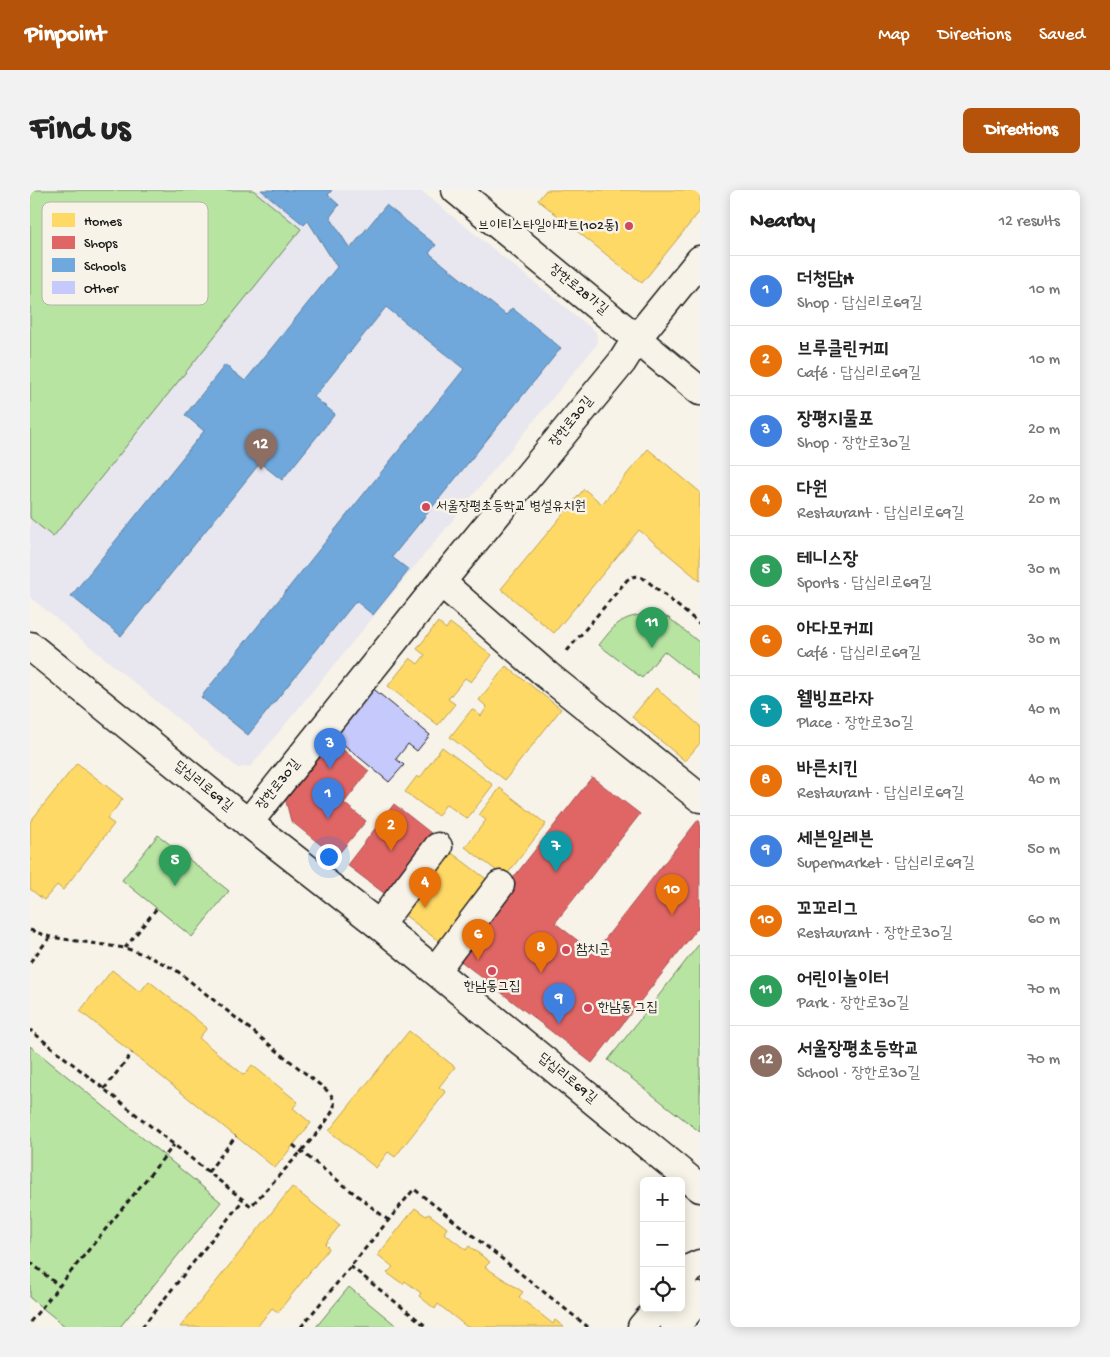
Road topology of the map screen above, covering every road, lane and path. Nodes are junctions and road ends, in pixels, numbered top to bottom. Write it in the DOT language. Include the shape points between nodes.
graph roads {
  1 [pos="456,190"];
  2 [pos="700,260"];
  3 [pos="637,338"];
  4 [pos="700,390"];
  5 [pos="441,582"];
  6 [pos="700,624"];
  7 [pos="30,646"];
  8 [pos="547,675"];
  9 [pos="700,798"];
  10 [pos="248,824"];
  11 [pos="438,847"];
  12 [pos="500,885"];
  13 [pos="157,908"];
  14 [pos="379,925"];
  15 [pos="30,930"];
  16 [pos="50,937"];
  17 [pos="125,948"];
  18 [pos="30,962"];
  19 [pos="435,971"];
  20 [pos="30,1030"];
  21 [pos="132,1053"];
  22 [pos="104,1089"];
  23 [pos="236,1136"];
  24 [pos="174,1145"];
  25 [pos="293,1146"];
  26 [pos="301,1152"];
  27 [pos="208,1172"];
  28 [pos="700,1188"];
  29 [pos="243,1200"];
  30 [pos="388,1220"];
  31 [pos="30,1262"];
  32 [pos="700,1264"];
  33 [pos="350,1266"];
  34 [pos="685,1275"];
  35 [pos="59,1286"];
  36 [pos="700,1297"];
  37 [pos="655,1312"];
  38 [pos="30,1322"];
  39 [pos="142,1327"];
  40 [pos="301,1327"];
  41 [pos="427,1327"];
  42 [pos="588,1327"];
  43 [pos="642,1327"];
  44 [pos="675,1327"];
  1 -- 3 [label="street, 장한로28가길"];
  2 -- 3 [label="street, 장한로30길"];
  3 -- 4 [label="street, 장한로28가길"];
  3 -- 5 [label="street, 장한로30길" via="622,362"];
  5 -- 8 [label="street"];
  5 -- 10 [label="street, 장한로30길"];
  6 -- 8 [label="path" via="646,580 634,576 627,580"];
  7 -- 10 [label="street, 답십리로69길"];
  8 -- 9 [label="street"];
  10 -- 14 [label="street, 답십리로69길"];
  11 -- 14 [label="street"];
  12 -- 19 [label="street"];
  13 -- 17 [label="path"];
  14 -- 19 [label="street, 답십리로69길"];
  15 -- 16 [label="path"];
  16 -- 17 [label="path"];
  16 -- 18 [label="path"];
  17 -- 26 [label="path" via="176,970 330,1092 334,1109"];
  19 -- 28 [label="street, 답십리로69길"];
  20 -- 22 [label="path"];
  21 -- 22 [label="path"];
  22 -- 24 [label="path"];
  23 -- 27 [label="path"];
  24 -- 27 [label="path"];
  24 -- 35 [label="path"];
  25 -- 26 [label="path"];
  26 -- 29 [label="path" via="251,1206"];
  26 -- 30 [label="path"];
  27 -- 29 [label="path"];
  29 -- 39 [label="path"];
  30 -- 33 [label="path"];
  30 -- 42 [label="path" via="414,1189"];
  31 -- 35 [label="path"];
  32 -- 34 [label="street"];
  33 -- 40 [label="path"];
  33 -- 41 [label="path"];
  35 -- 38 [label="path"];
  36 -- 44 [label="street"];
  37 -- 43 [label="street"];
}
